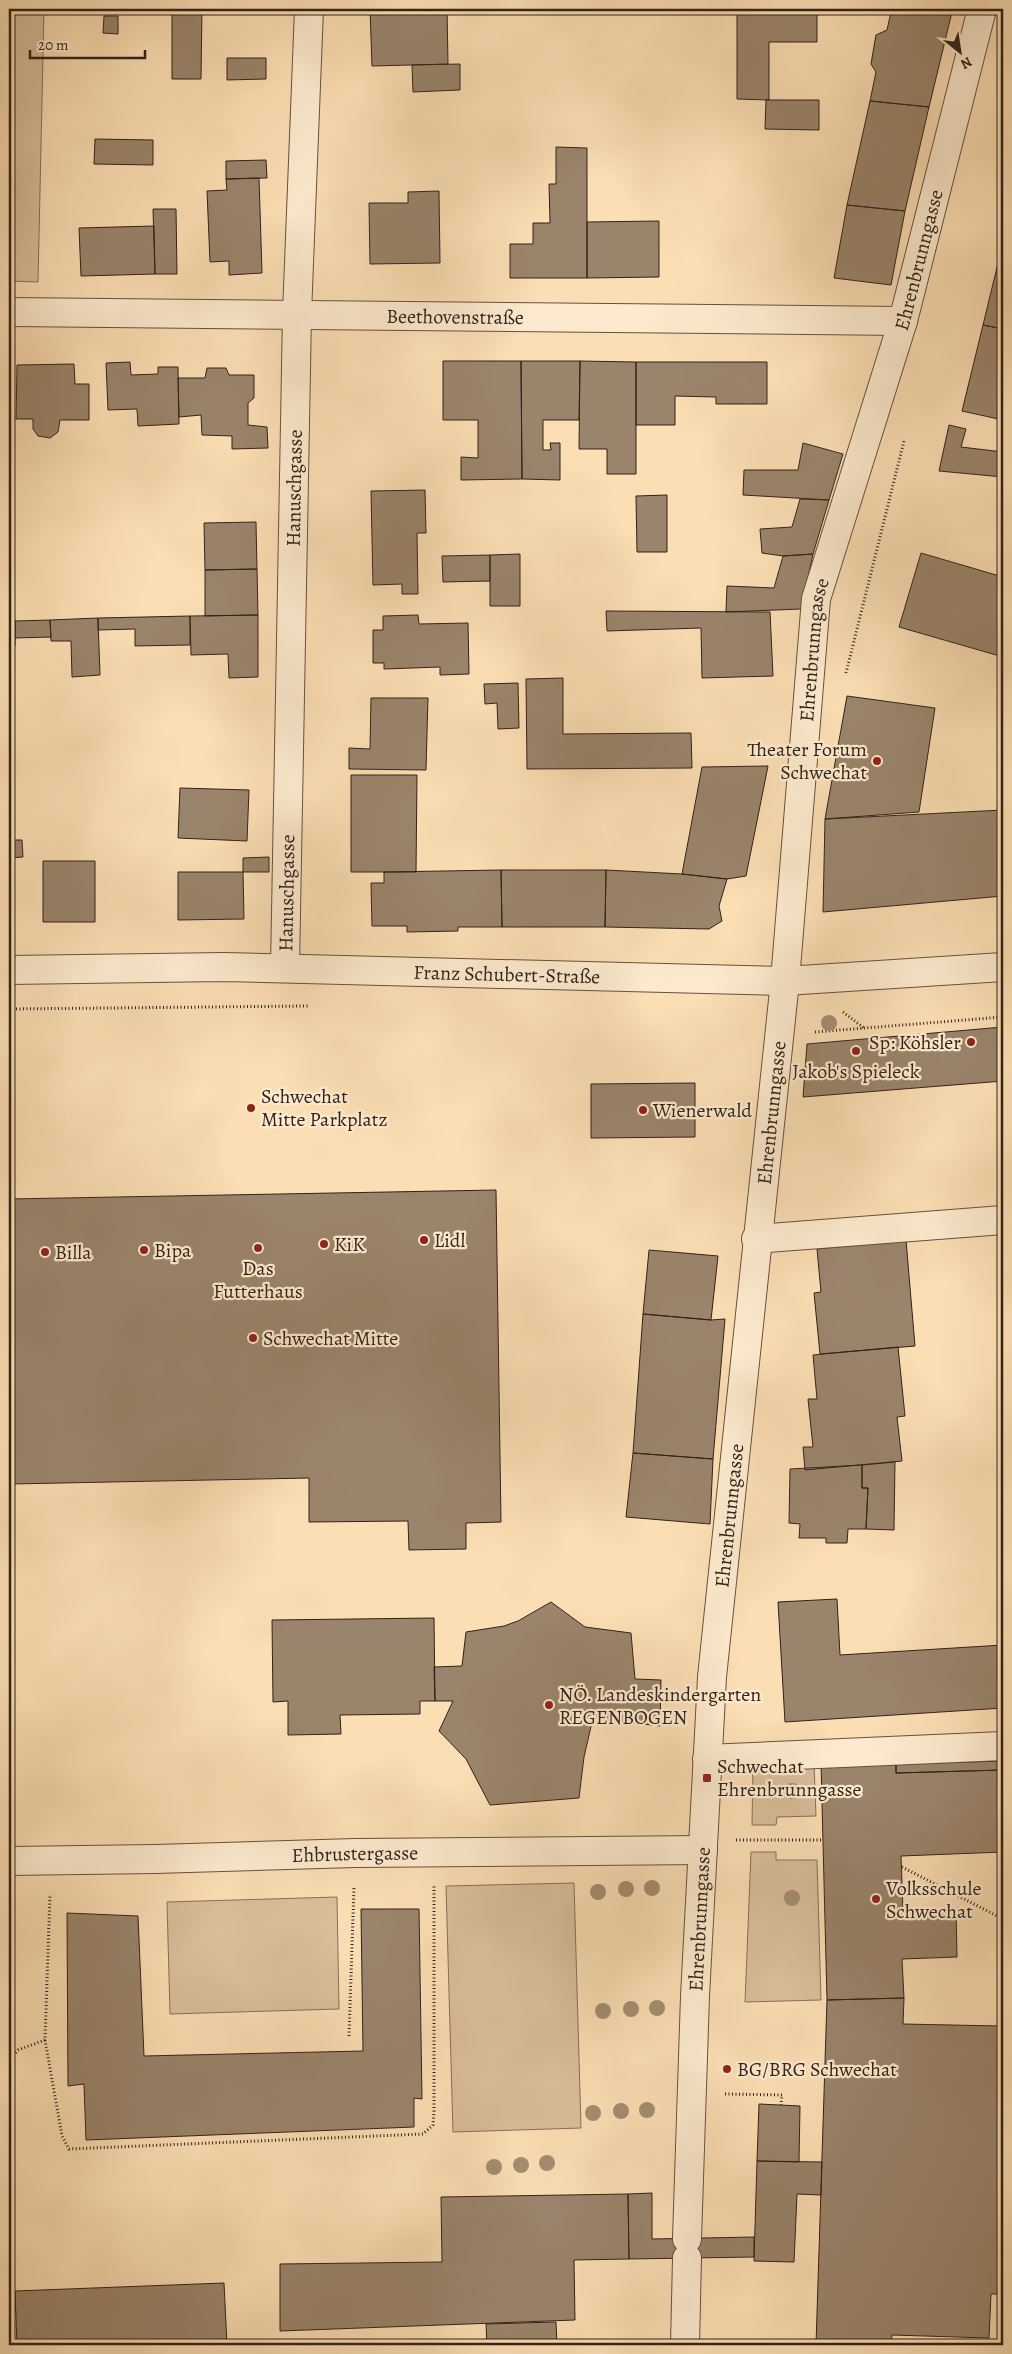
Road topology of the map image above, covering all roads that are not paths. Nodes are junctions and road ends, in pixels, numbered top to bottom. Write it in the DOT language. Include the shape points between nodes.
graph roads {
  1 [pos="309,9"];
  2 [pos="982,9"];
  3 [pos="9,312"];
  4 [pos="297,314"];
  5 [pos="903,320"];
  6 [pos="1003,967"];
  7 [pos="285,968"];
  8 [pos="9,970"];
  9 [pos="785,981"];
  10 [pos="1003,1220"];
  11 [pos="756,1239"];
  12 [pos="1003,1746"];
  13 [pos="707,1759"];
  14 [pos="703,1850"];
  15 [pos="9,1861"];
  16 [pos="685,2345"];
  1 -- 4 [label="street, Hanuschgasse"];
  2 -- 5 [label="street, Ehrenbrunngasse"];
  3 -- 4 [label="street, Beethovenstraße"];
  4 -- 5 [label="street, Beethovenstraße"];
  4 -- 7 [label="street, Hanuschgasse"];
  5 -- 9 [label="street, Ehrenbrunngasse" via="816,599"];
  6 -- 9 [label="street, Franz Schubert-Straße"];
  7 -- 8 [label="street, Franz Schubert-Straße"];
  7 -- 9 [label="street, Franz Schubert-Straße"];
  9 -- 11 [label="street, Ehrenbrunngasse"];
  10 -- 11 [label="street"];
  11 -- 13 [label="street, Ehrenbrunngasse" via="712,1677"];
  12 -- 13 [label="street"];
  13 -- 14 [label="street, Ehrenbrunngasse"];
  14 -- 15 [label="street, Ehbrustergasse" via="355,1853"];
  14 -- 16 [label="street, Ehrenbrunngasse" via="695,1996"];
}
